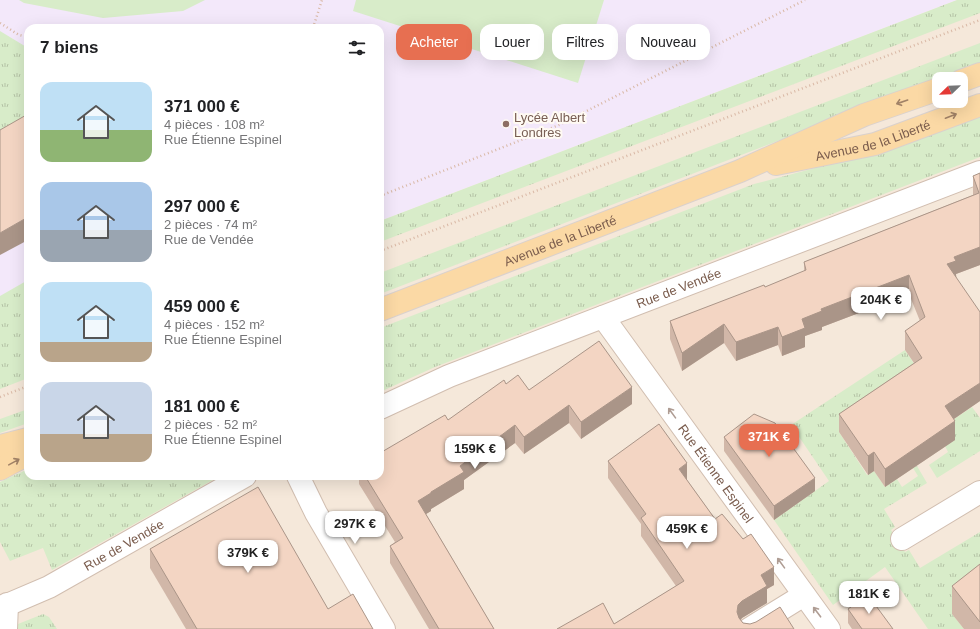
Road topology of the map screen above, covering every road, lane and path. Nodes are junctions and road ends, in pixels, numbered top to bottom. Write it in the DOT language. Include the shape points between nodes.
graph roads {
  1 [pos="322,0"];
  2 [pos="805,0"];
  3 [pos="980,20"];
  4 [pos="0,23"];
  5 [pos="314,24"];
  6 [pos="24,36"];
  7 [pos="980,74"];
  8 [pos="968,78"];
  9 [pos="932,91"];
  10 [pos="980,105"];
  11 [pos="740,171"];
  12 [pos="980,172"];
  13 [pos="384,194"];
  14 [pos="384,249"];
  15 [pos="384,308"];
  16 [pos="603,317"];
  17 [pos="24,388"];
  18 [pos="0,397"];
  19 [pos="384,406"];
  20 [pos="24,439"];
  21 [pos="0,446"];
  22 [pos="24,456"];
  23 [pos="0,469"];
  24 [pos="238,480"];
  25 [pos="300,480"];
  26 [pos="980,492"];
  27 [pos="902,539"];
  28 [pos="804,595"];
  29 [pos="4,606"];
  30 [pos="6,629"];
  31 [pos="384,629"];
  32 [pos="748,629"];
  33 [pos="830,629"];
  1 -- 5 [label="path"];
  2 -- 13 [label="path" via="559,126"];
  3 -- 14 [label="path"];
  4 -- 6 [label="path"];
  7 -- 8 [label="main road"];
  9 -- 11 [label="main road, Avenue de la Liberté, one-way" via="864,115"];
  11 -- 10 [label="main road, Avenue de la Liberté, one-way" via="875,144"];
  11 -- 15 [label="main road, Avenue de la Liberté"];
  12 -- 16 [label="street, Rue de Vendée"];
  16 -- 19 [label="street, Rue de Vendée" via="448,376"];
  28 -- 16 [label="street, Rue Étienne Espinel, one-way"];
  17 -- 18 [label="path"];
  20 -- 21 [label="main road"];
  23 -- 22 [label="main road, one-way"];
  24 -- 29 [label="street, Rue de Vendée" via="49,587"];
  25 -- 31 [label="street" via="316,514"];
  26 -- 27 [label="street"];
  28 -- 32 [label="street"];
  33 -- 28 [label="street, Rue Étienne Espinel, one-way"];
  29 -- 30 [label="street"];
}
